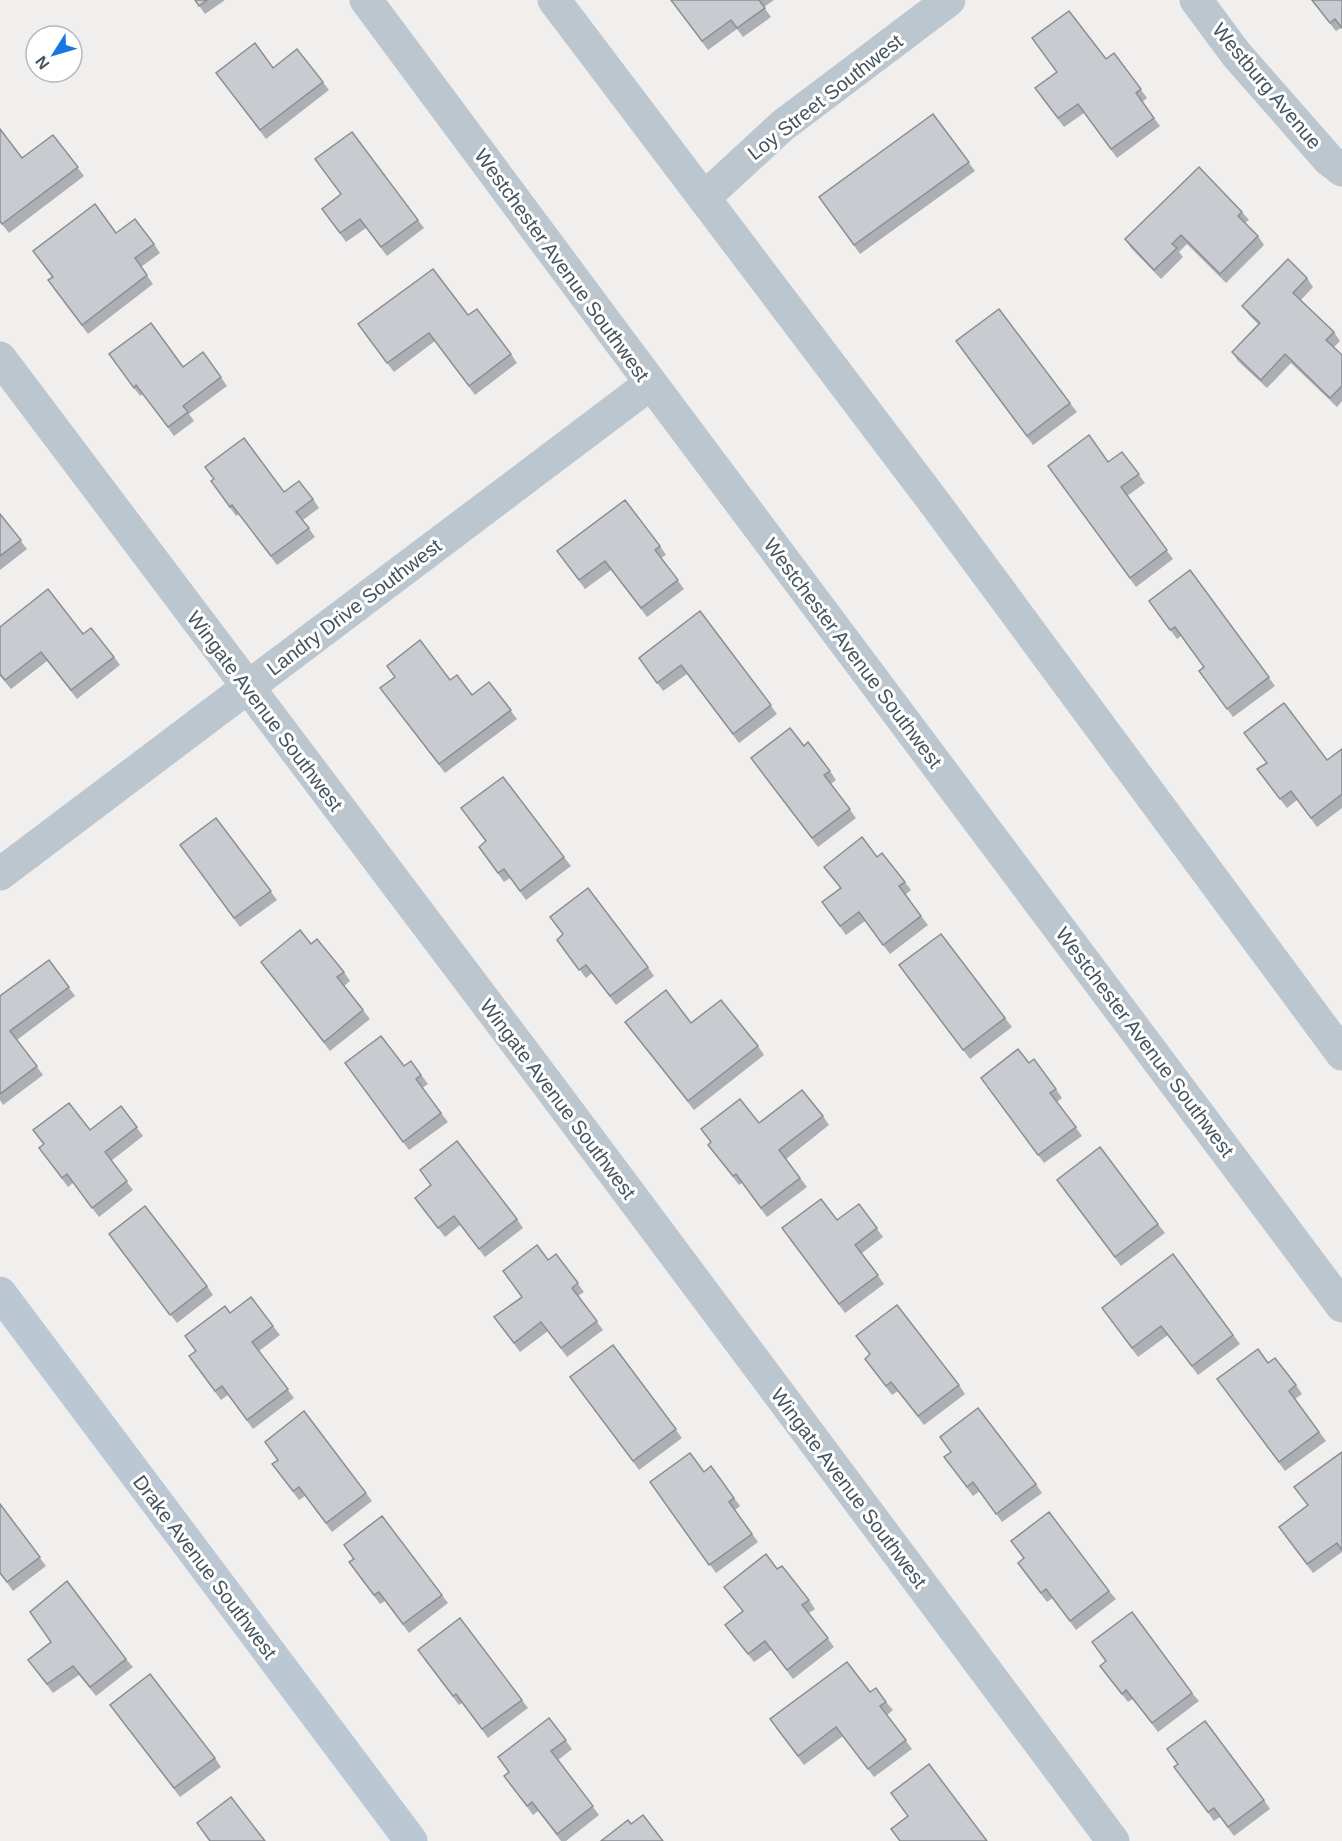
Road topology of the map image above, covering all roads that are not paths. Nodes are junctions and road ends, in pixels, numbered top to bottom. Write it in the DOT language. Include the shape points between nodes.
graph roads {
  1 [pos="366,0"];
  2 [pos="554,0"];
  3 [pos="949,0"];
  4 [pos="1196,0"];
  5 [pos="1342,170"];
  6 [pos="704,198"];
  7 [pos="0,358"];
  8 [pos="650,384"];
  9 [pos="247,688"];
  10 [pos="0,874"];
  11 [pos="1342,1054"];
  12 [pos="0,1293"];
  13 [pos="1342,1306"];
  14 [pos="411,1841"];
  15 [pos="1113,1841"];
  1 -- 8 [label="street, Westchester Avenue Southwest"];
  2 -- 6 [label="street"];
  3 -- 6 [label="street, Loy Street Southwest" via="782,126"];
  4 -- 5 [label="street, Westburg Avenue" via="1236,54"];
  6 -- 11 [label="street"];
  7 -- 9 [label="street, Wingate Avenue Southwest"];
  8 -- 9 [label="street, Landry Drive Southwest"];
  8 -- 13 [label="street, Westchester Avenue Southwest"];
  9 -- 10 [label="street, Landry Drive Southwest"];
  9 -- 15 [label="street, Wingate Avenue Southwest"];
  12 -- 14 [label="street, Drake Avenue Southwest"];
}
